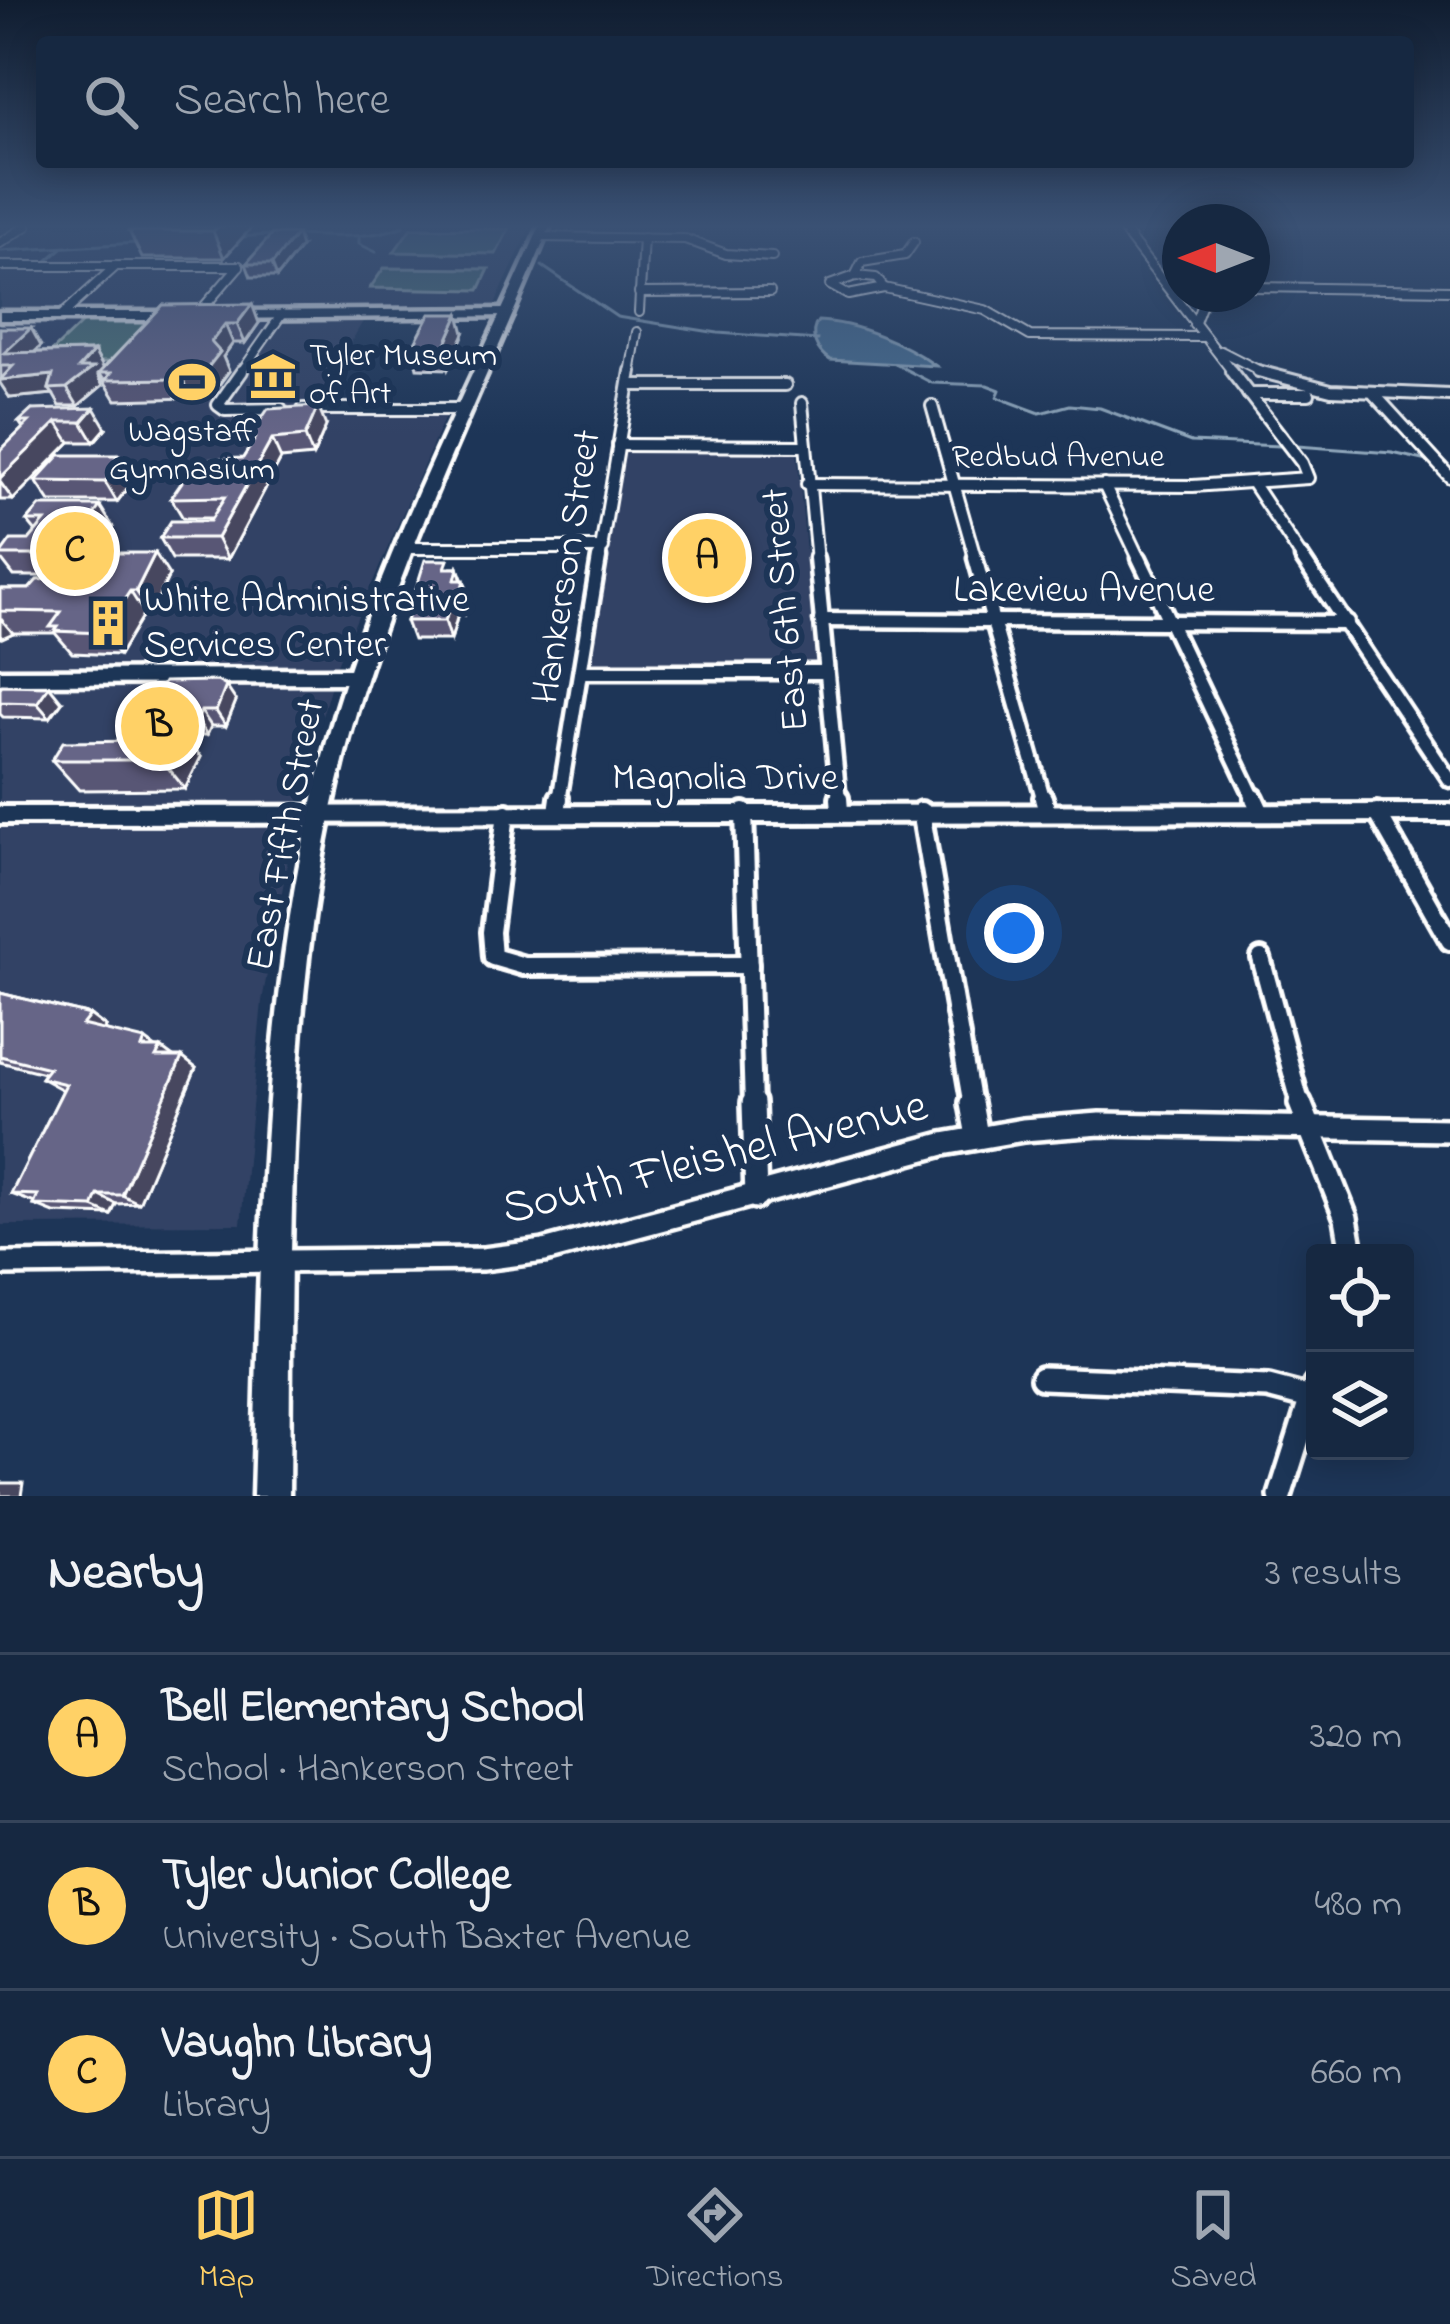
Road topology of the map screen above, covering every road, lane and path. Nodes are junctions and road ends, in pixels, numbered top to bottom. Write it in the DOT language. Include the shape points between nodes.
graph roads {
  1 [pos="83,296"];
  2 [pos="213,296"];
  3 [pos="515,296"];
  4 [pos="639,296"];
  5 [pos="916,296"];
  6 [pos="639,312"];
  7 [pos="1184,312"];
  8 [pos="1199,312"];
  9 [pos="508,313"];
  10 [pos="282,314"];
  11 [pos="0,316"];
  12 [pos="61,316"];
  13 [pos="196,316"];
  14 [pos="1193,325"];
  15 [pos="637,332"];
  16 [pos="1204,339"];
  17 [pos="629,385"];
  18 [pos="785,385"];
  19 [pos="1346,393"];
  20 [pos="1248,394"];
  21 [pos="1374,394"];
  22 [pos="1450,394"];
  23 [pos="802,403"];
  24 [pos="932,406"];
  25 [pos="466,409"];
  26 [pos="618,445"];
  27 [pos="804,446"];
  28 [pos="1450,477"];
  29 [pos="807,484"];
  30 [pos="953,484"];
  31 [pos="1252,484"];
  32 [pos="1104,485"];
  33 [pos="408,548"];
  34 [pos="603,548"];
  35 [pos="821,620"];
  36 [pos="993,620"];
  37 [pos="1169,622"];
  38 [pos="1346,622"];
  39 [pos="583,672"];
  40 [pos="824,672"];
  41 [pos="357,676"];
  42 [pos="0,677"];
  43 [pos="1450,780"];
  44 [pos="840,811"];
  45 [pos="921,811"];
  46 [pos="557,812"];
  47 [pos="744,812"];
  48 [pos="1047,812"];
  49 [pos="1377,812"];
  50 [pos="506,813"];
  51 [pos="1261,813"];
  52 [pos="1450,813"];
  53 [pos="0,814"];
  54 [pos="320,814"];
  55 [pos="1450,941"];
  56 [pos="1261,958"];
  57 [pos="749,965"];
  58 [pos="1310,1128"];
  59 [pos="1450,1130"];
  60 [pos="977,1136"];
  61 [pos="756,1197"];
  62 [pos="1350,1244"];
  63 [pos="277,1263"];
  64 [pos="0,1264"];
  65 [pos="1042,1378"];
  66 [pos="1306,1391"];
  67 [pos="1306,1412"];
  68 [pos="271,1496"];
  69 [pos="1280,1496"];
  1 -- 12 [label="street"];
  2 -- 13 [label="street"];
  3 -- 9 [label="main road, East Fifth Street"];
  4 -- 6 [label="street"];
  5 -- 16 [label="street" via="991,314 1030,336"];
  7 -- 14 [label="street"];
  8 -- 14 [label="street"];
  9 -- 10 [label="main road"];
  9 -- 25 [label="main road, East Fifth Street"];
  10 -- 13 [label="main road"];
  10 -- 25 [label="street" via="220,409"];
  11 -- 12 [label="main road"];
  12 -- 13 [label="main road"];
  14 -- 16 [label="street"];
  15 -- 17 [label="street, Hankerson Street"];
  16 -- 19 [label="street" via="1261,375"];
  16 -- 20 [label="street"];
  17 -- 18 [label="street"];
  17 -- 26 [label="street, Hankerson Street"];
  19 -- 20 [label="street"];
  19 -- 21 [label="street"];
  20 -- 31 [label="street, Redbud Avenue" via="1308,478"];
  21 -- 22 [label="street"];
  21 -- 28 [label="street"];
  23 -- 27 [label="street, East 6th Street"];
  24 -- 30 [label="street"];
  25 -- 33 [label="main road, East Fifth Street"];
  26 -- 27 [label="street"];
  26 -- 34 [label="street, Hankerson Street"];
  27 -- 29 [label="street, East 6th Street"];
  29 -- 30 [label="street, Redbud Avenue"];
  29 -- 35 [label="street, East 6th Street"];
  30 -- 32 [label="street, Redbud Avenue"];
  30 -- 36 [label="street"];
  31 -- 32 [label="street, Redbud Avenue"];
  31 -- 38 [label="street"];
  32 -- 37 [label="street"];
  33 -- 34 [label="street"];
  33 -- 41 [label="main road, East Fifth Street"];
  34 -- 39 [label="street, Hankerson Street"];
  35 -- 36 [label="street, Lakeview Avenue"];
  35 -- 40 [label="street, East 6th Street"];
  36 -- 37 [label="street, Lakeview Avenue"];
  36 -- 48 [label="street"];
  37 -- 38 [label="street, Lakeview Avenue"];
  37 -- 51 [label="street"];
  38 -- 43 [label="street"];
  39 -- 40 [label="street"];
  39 -- 46 [label="street, Hankerson Street"];
  40 -- 44 [label="street, East 6th Street"];
  41 -- 42 [label="main road"];
  41 -- 54 [label="main road, East Fifth Street"];
  44 -- 45 [label="street, Magnolia Drive"];
  44 -- 47 [label="street, Magnolia Drive"];
  45 -- 48 [label="street, Magnolia Drive"];
  45 -- 60 [label="street"];
  46 -- 47 [label="street, Magnolia Drive"];
  46 -- 50 [label="street, Magnolia Drive"];
  47 -- 57 [label="street"];
  48 -- 51 [label="street, Magnolia Drive"];
  49 -- 51 [label="street, Magnolia Drive"];
  49 -- 52 [label="street, Magnolia Drive"];
  49 -- 55 [label="street"];
  50 -- 54 [label="street, Magnolia Drive"];
  50 -- 57 [label="street" via="493,957 524,966"];
  53 -- 54 [label="street, Magnolia Drive"];
  54 -- 63 [label="main road, East Fifth Street" via="292,983"];
  56 -- 58 [label="street"];
  57 -- 61 [label="street"];
  58 -- 59 [label="street, South Fleishel Avenue"];
  58 -- 60 [label="street, South Fleishel Avenue" via="1100,1124"];
  58 -- 62 [label="street"];
  60 -- 61 [label="street, South Fleishel Avenue"];
  61 -- 63 [label="street, South Fleishel Avenue" via="514,1256"];
  63 -- 64 [label="street, South Fleishel Avenue"];
  63 -- 68 [label="main road, East Fifth Street"];
  65 -- 66 [label="street"];
  67 -- 69 [label="street"];
}
